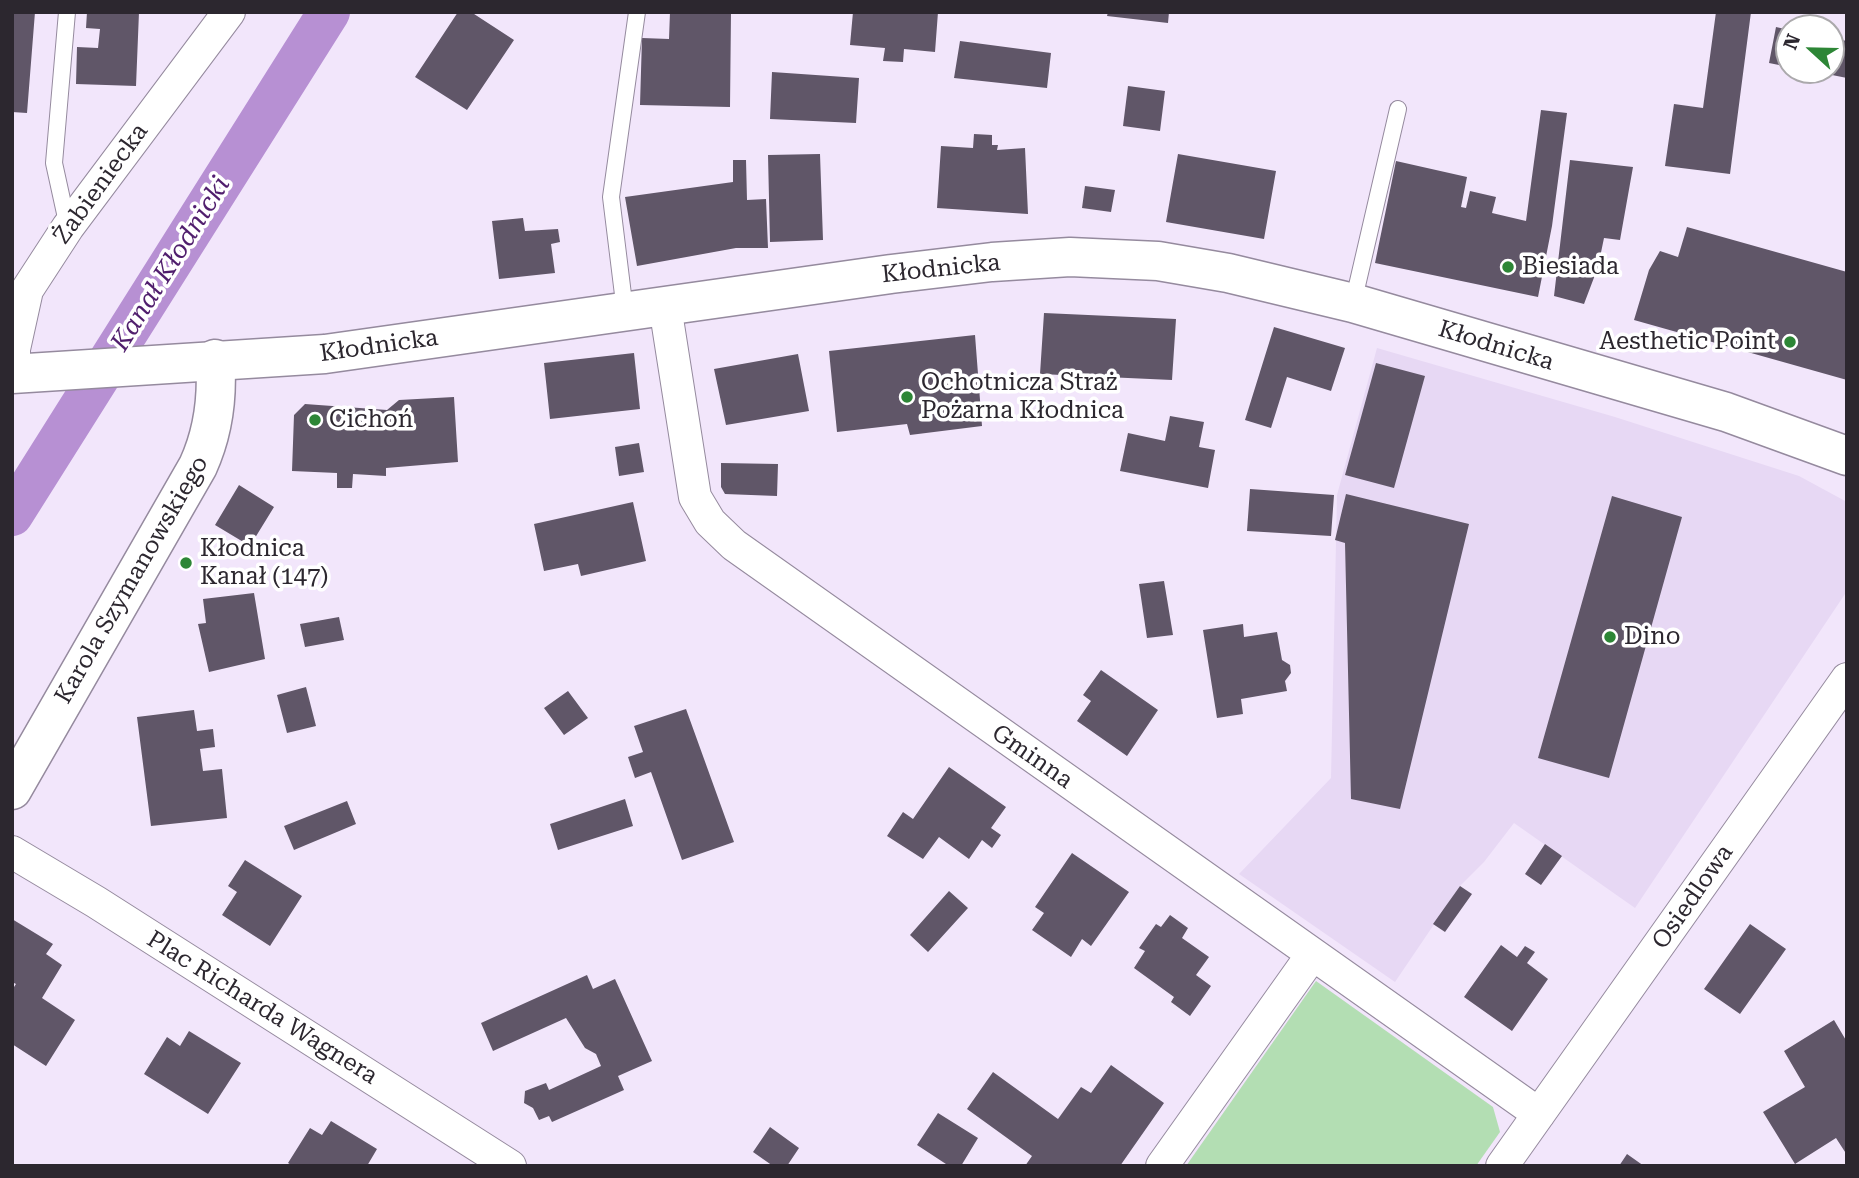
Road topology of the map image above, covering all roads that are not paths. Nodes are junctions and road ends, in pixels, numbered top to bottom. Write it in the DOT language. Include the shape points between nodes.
graph roads {
  1 [pos="67,12"];
  2 [pos="229,12"];
  3 [pos="636,12"];
  4 [pos="1398,109"];
  5 [pos="68,227"];
  6 [pos="1353,303"];
  7 [pos="665,306"];
  8 [pos="625,311"];
  9 [pos="215,359"];
  10 [pos="23,373"];
  11 [pos="1847,456"];
  12 [pos="1847,679"];
  13 [pos="12,790"];
  14 [pos="12,852"];
  15 [pos="1312,955"];
  16 [pos="1539,1114"];
  17 [pos="510,1166"];
  18 [pos="1162,1166"];
  19 [pos="1502,1166"];
  1 -- 5 [label="lane" via="54,163"];
  2 -- 5 [label="street, Żabieniecka"];
  3 -- 8 [label="lane" via="611,197"];
  4 -- 6 [label="lane"];
  5 -- 10 [label="street, Żabieniecka" via="27,290 13,349"];
  6 -- 7 [label="main road, Kłodnicka" via="1158,261 1070,257 891,274"];
  6 -- 11 [label="main road, Kłodnicka" via="1726,412"];
  7 -- 8 [label="main road, Kłodnicka"];
  7 -- 15 [label="street, Gminna" via="695,497 710,522 745,553"];
  8 -- 9 [label="main road, Kłodnicka" via="325,354"];
  9 -- 10 [label="main road, Kłodnicka"];
  9 -- 13 [label="main road, Karola Szymanowskiego" via="217,390 210,440 198,466"];
  12 -- 16 [label="street, Osiedlowa"];
  14 -- 17 [label="street, Plac Richarda Wagnera"];
  15 -- 16 [label="street, Gminna"];
  15 -- 18 [label="street"];
  16 -- 19 [label="street"];
}
